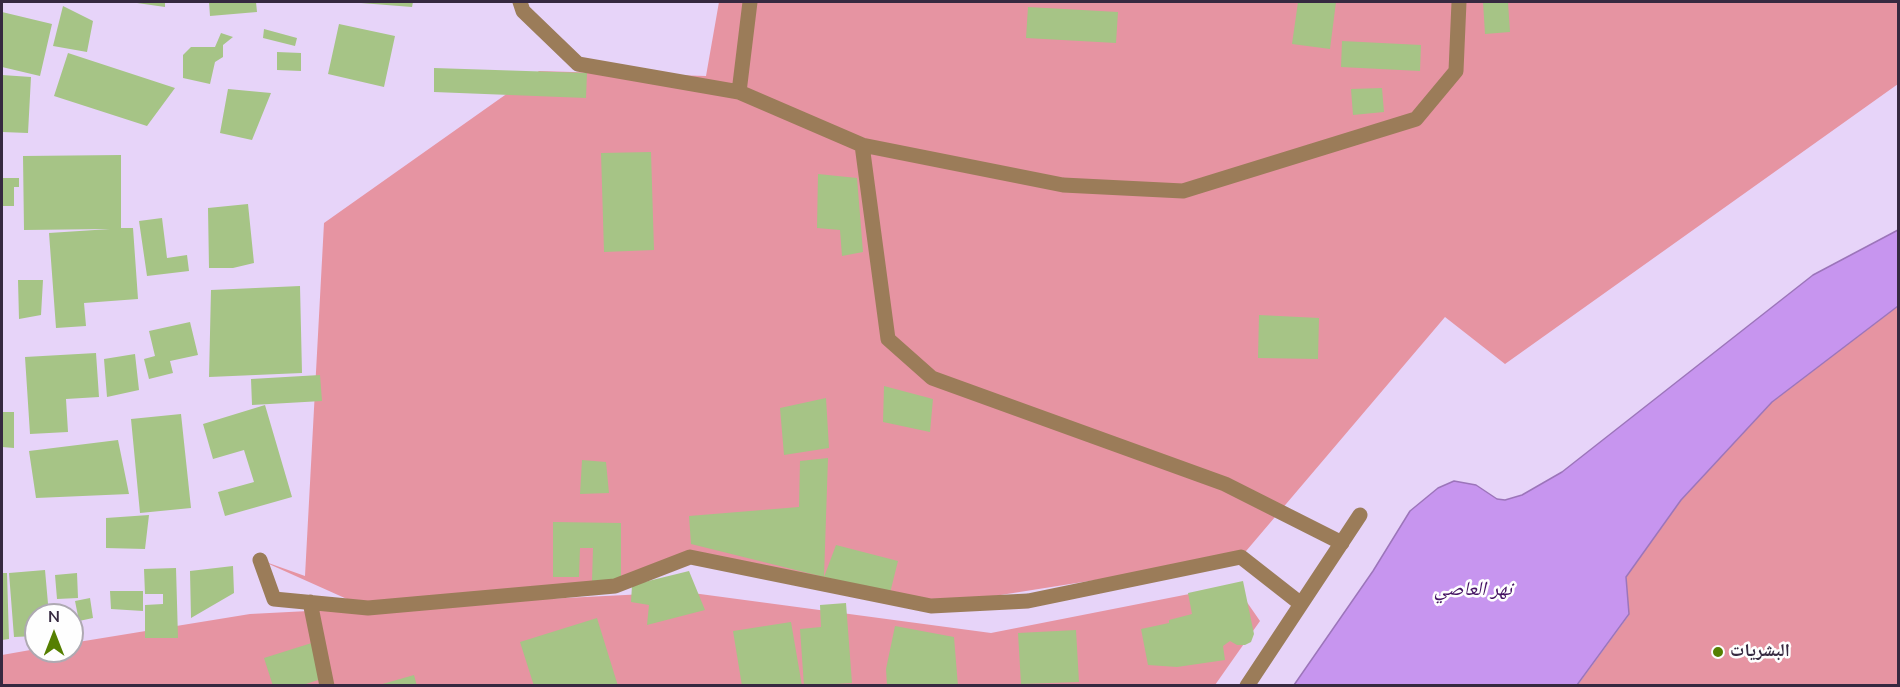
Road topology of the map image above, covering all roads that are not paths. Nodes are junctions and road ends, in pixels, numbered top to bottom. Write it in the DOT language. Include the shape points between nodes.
graph roads {
  1 [pos="520,2"];
  2 [pos="750,2"];
  3 [pos="1459,2"];
  4 [pos="738,92"];
  5 [pos="862,145"];
  6 [pos="1360,515"];
  7 [pos="1342,543"];
  8 [pos="260,560"];
  9 [pos="310,602"];
  10 [pos="1301,604"];
  11 [pos="327,686"];
  12 [pos="1247,686"];
  1 -- 4 [label="street" via="524,11 578,64"];
  2 -- 4 [label="street"];
  3 -- 5 [label="street" via="1456,71 1416,119 1183,191 1063,185"];
  4 -- 5 [label="street"];
  5 -- 7 [label="street" via="888,339 932,378 1224,484"];
  6 -- 7 [label="street"];
  7 -- 10 [label="street"];
  8 -- 9 [label="street" via="274,599"];
  9 -- 10 [label="street" via="368,608 615,586 690,558 931,606 1028,601 1241,556"];
  9 -- 11 [label="street"];
  10 -- 12 [label="street"];
}
